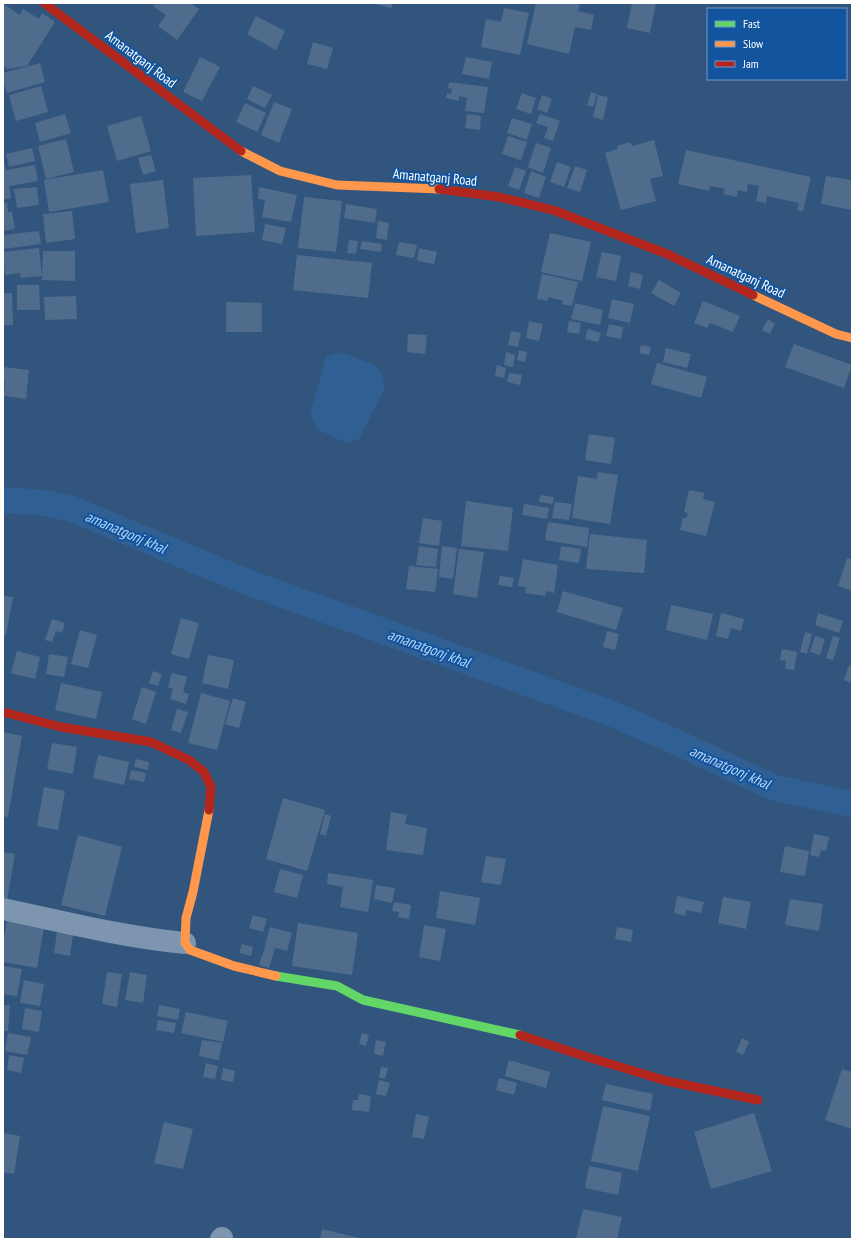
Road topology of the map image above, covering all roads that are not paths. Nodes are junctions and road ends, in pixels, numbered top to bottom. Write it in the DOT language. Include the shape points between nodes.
graph roads {
  1 [pos="44,3"];
  2 [pos="852,338"];
  3 [pos="3,712"];
  4 [pos="3,909"];
  5 [pos="186,943"];
  6 [pos="758,1100"];
  1 -- 2 [label="street, Amanatganj Road" via="241,151 280,171 336,185 431,188 499,197 553,210 667,254 836,334"];
  3 -- 5 [label="street" via="61,727 151,742 189,760 204,772 211,787 209,814 186,918"];
  4 -- 5 [label="street" via="150,940"];
  5 -- 6 [label="street" via="190,950 234,966 278,977 337,986 363,1000 522,1035 667,1081"];
}
